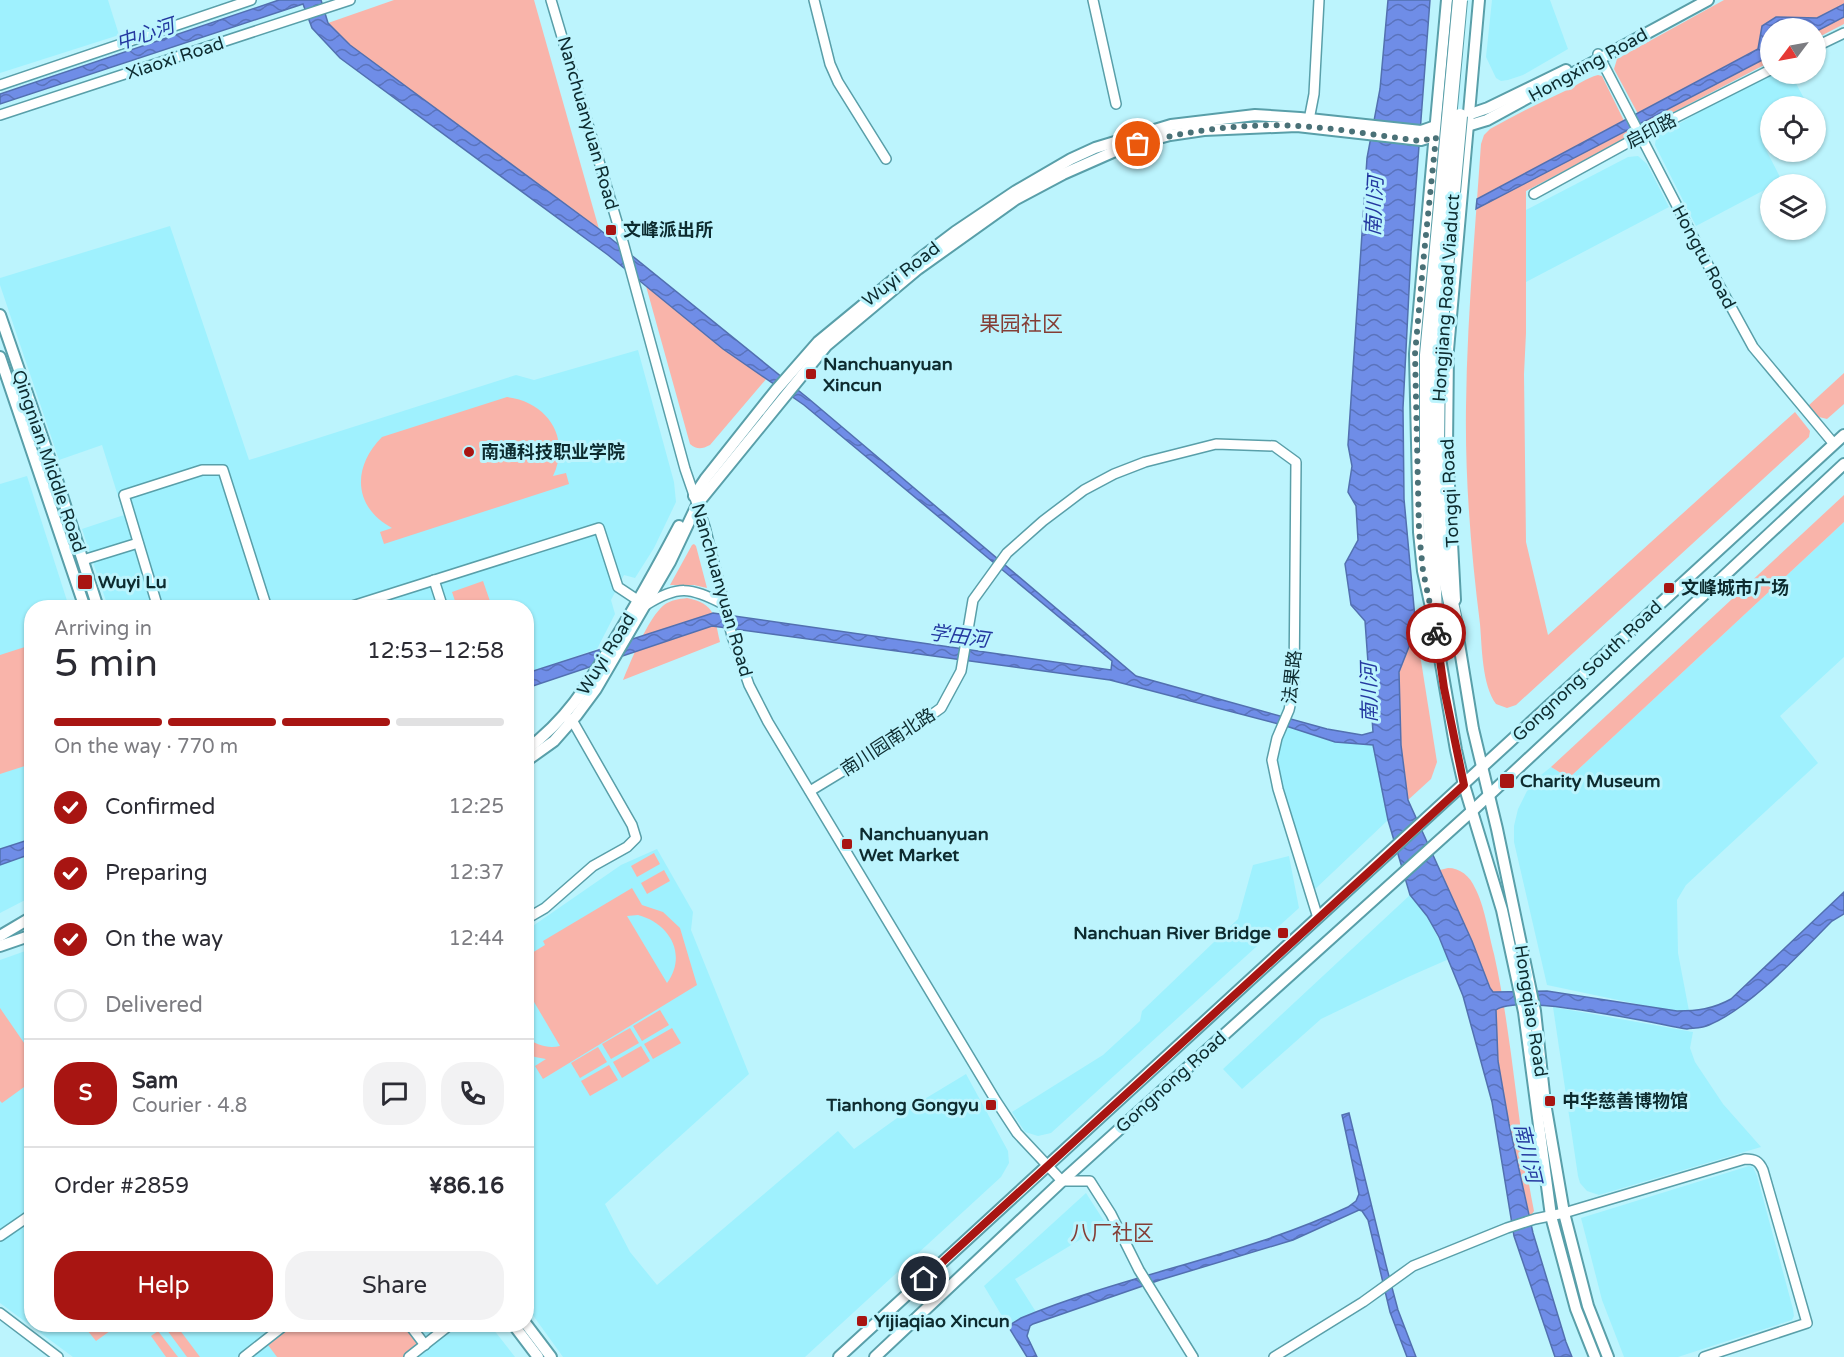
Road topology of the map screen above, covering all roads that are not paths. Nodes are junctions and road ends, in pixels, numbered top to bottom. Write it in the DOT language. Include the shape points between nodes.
graph roads {
  1 [pos="251,0"];
  2 [pos="350,0"];
  3 [pos="551,0"];
  4 [pos="814,0"];
  5 [pos="1094,0"];
  6 [pos="1319,0"];
  7 [pos="1448,0"];
  8 [pos="1460,0"];
  9 [pos="1469,0"];
  10 [pos="1479,0"];
  11 [pos="1696,0"];
  12 [pos="1708,0"];
  13 [pos="1844,33"];
  14 [pos="1826,42"];
  15 [pos="1600,56"];
  16 [pos="1760,75"];
  17 [pos="0,85"];
  18 [pos="1116,104"];
  19 [pos="0,115"];
  20 [pos="1468,115"];
  21 [pos="1309,123"];
  22 [pos="1467,127"];
  23 [pos="1437,132"];
  24 [pos="1640,134"];
  25 [pos="886,159"];
  26 [pos="1534,194"];
  27 [pos="0,315"];
  28 [pos="0,357"];
  29 [pos="1844,435"];
  30 [pos="1834,444"];
  31 [pos="1432,449"];
  32 [pos="1296,462"];
  33 [pos="1844,464"];
  34 [pos="696,499"];
  35 [pos="138,543"];
  36 [pos="83,560"];
  37 [pos="434,580"];
  38 [pos="82,600"];
  39 [pos="96,600"];
  40 [pos="156,600"];
  41 [pos="264,600"];
  42 [pos="371,600"];
  43 [pos="440,600"];
  44 [pos="642,603"];
  45 [pos="724,608"];
  46 [pos="1457,630"];
  47 [pos="1436,632"];
  48 [pos="568,718"];
  49 [pos="534,744"];
  50 [pos="534,755"];
  51 [pos="1481,768"];
  52 [pos="1464,785"];
  53 [pos="810,790"];
  54 [pos="1488,795"];
  55 [pos="1472,811"];
  56 [pos="534,914"];
  57 [pos="1318,918"];
  58 [pos="24,922"];
  59 [pos="24,926"];
  60 [pos="0,936"];
  61 [pos="24,938"];
  62 [pos="0,946"];
  63 [pos="1524,988"];
  64 [pos="1529,1011"];
  65 [pos="1048,1166"];
  66 [pos="1062,1181"];
  67 [pos="1564,1213"];
  68 [pos="1551,1216"];
  69 [pos="24,1220"];
  70 [pos="0,1236"];
  71 [pos="0,1313"];
  72 [pos="24,1331"];
  73 [pos="25,1332"];
  74 [pos="276,1332"];
  75 [pos="415,1332"];
  76 [pos="441,1332"];
  77 [pos="519,1332"];
  78 [pos="532,1332"];
  79 [pos="425,1345"];
  80 [pos="536,1356"];
  81 [pos="58,1357"];
  82 [pos="244,1357"];
  83 [pos="409,1357"];
  84 [pos="551,1357"];
  85 [pos="840,1357"];
  86 [pos="875,1357"];
  87 [pos="1193,1357"];
  88 [pos="1274,1357"];
  89 [pos="1594,1357"];
  90 [pos="1608,1357"];
  91 [pos="1704,1357"];
  1 -- 17 [label="street, Xiaoxi Road"];
  2 -- 19 [label="street, Xiaoxi Road"];
  3 -- 34 [label="street, Nanchuanyuan Road"];
  4 -- 25 [label="street" via="838,82"];
  5 -- 18 [label="street"];
  6 -- 21 [label="street"];
  7 -- 23 [label="main road, Tongqi Road"];
  8 -- 31 [label="highway, Hongjiang Road Viaduct, bridge" via="1427,355"];
  9 -- 31 [label="highway, Hongjiang Road Viaduct, bridge"];
  10 -- 20 [label="main road, Tongqi Road"];
  11 -- 15 [label="main road, Hongxing Road"];
  12 -- 15 [label="main road, Hongxing Road"];
  13 -- 14 [label="street"];
  15 -- 20 [label="main road, Hongxing Road"];
  15 -- 22 [label="main road, Hongxing Road" via="1487,120"];
  15 -- 24 [label="street, Hongtu Road"];
  16 -- 24 [label="street, 启印路"];
  20 -- 22 [label="main road, Tongqi Road"];
  20 -- 23 [label="main road, Wuyi Road"];
  21 -- 23 [label="main road, Wuyi Road" via="1421,136"];
  21 -- 34 [label="main road, Wuyi Road" via="1170,135 1122,148 1016,199 918,269 826,346 791,380 706,478"];
  22 -- 23 [label="main road, Wuyi Road"];
  22 -- 46 [label="main road, Tongqi Road" via="1448,350 1448,457"];
  23 -- 47 [label="main road, Tongqi Road" via="1415,354 1419,532"];
  24 -- 26 [label="street, 启印路"];
  24 -- 30 [label="street, Hongtu Road" via="1753,346"];
  27 -- 36 [label="main road, Qingnian Middle Road"];
  28 -- 38 [label="main road, Qingnian Middle Road"];
  29 -- 30 [label="main road, Gongnong South Road"];
  30 -- 51 [label="main road, Gongnong South Road"];
  31 -- 46 [label="highway, Hongjiang Road Viaduct" via="1443,566"];
  31 -- 47 [label="highway, Hongjiang Road Viaduct"];
  32 -- 53 [label="street, 南川园南北路" via="1274,446 1216,444 1145,462 1084,490 1007,553 974,600 961,671 941,708"];
  32 -- 57 [label="street, 法果路" via="1294,687 1272,760"];
  33 -- 54 [label="main road, Gongnong South Road"];
  34 -- 44 [label="main road, Wuyi Road"];
  34 -- 45 [label="street, Nanchuanyuan Road"];
  35 -- 36 [label="street"];
  35 -- 40 [label="street"];
  35 -- 41 [label="street" via="124,495 202,470 223,470"];
  36 -- 39 [label="main road, Qingnian Middle Road"];
  37 -- 42 [label="street"];
  37 -- 43 [label="street"];
  37 -- 44 [label="street" via="599,528 618,586"];
  44 -- 45 [label="street" via="690,589"];
  44 -- 48 [label="main road, Wuyi Road" via="615,639"];
  44 -- 48 [label="main road, Wuyi Road" via="596,689"];
  45 -- 53 [label="street, Nanchuanyuan Road" via="749,685"];
  46 -- 51 [label="main road, Tongqi Road"];
  47 -- 52 [label="main road, Tongqi Road"];
  48 -- 49 [label="main road, Wuyi Road"];
  48 -- 50 [label="main road, Wuyi Road" via="546,747"];
  48 -- 56 [label="street" via="636,838 593,866"];
  51 -- 52 [label="main road, Gongnong South Road"];
  51 -- 54 [label="main road, Hongqiao Road"];
  52 -- 55 [label="main road, Hongqiao Road"];
  52 -- 57 [label="main road, Gongnong Road"];
  53 -- 65 [label="street, Nanchuanyuan Road" via="996,1101 1017,1133"];
  54 -- 55 [label="main road, Gongnong South Road"];
  54 -- 63 [label="main road, Hongqiao Road"];
  55 -- 63 [label="main road, Hongqiao Road"];
  55 -- 66 [label="main road, Gongnong Road"];
  57 -- 65 [label="main road, Gongnong Road"];
  58 -- 60 [label="main road"];
  59 -- 60 [label="main road"];
  61 -- 62 [label="main road"];
  63 -- 64 [label="main road, Hongqiao Road"];
  64 -- 67 [label="main road, Hongqiao Road"];
  64 -- 68 [label="main road, Hongqiao Road"];
  65 -- 66 [label="street, Nanchuanyuan Road"];
  65 -- 85 [label="main road, Gongnong Road"];
  66 -- 86 [label="main road, Gongnong Road"];
  66 -- 87 [label="street" via="1090,1181"];
  67 -- 68 [label="street"];
  67 -- 90 [label="main road, Hongqiao Road" via="1588,1306"];
  67 -- 91 [label="street" via="1745,1159 1760,1162 1807,1323"];
  68 -- 88 [label="street" via="1507,1228 1413,1266"];
  68 -- 89 [label="main road, Hongqiao Road" via="1576,1309"];
  69 -- 70 [label="street"];
  71 -- 72 [label="street"];
  73 -- 81 [label="street"];
  74 -- 82 [label="street"];
  75 -- 79 [label="street"];
  76 -- 79 [label="street"];
  77 -- 80 [label="main road"];
  78 -- 84 [label="main road"];
  79 -- 83 [label="street"];
}
